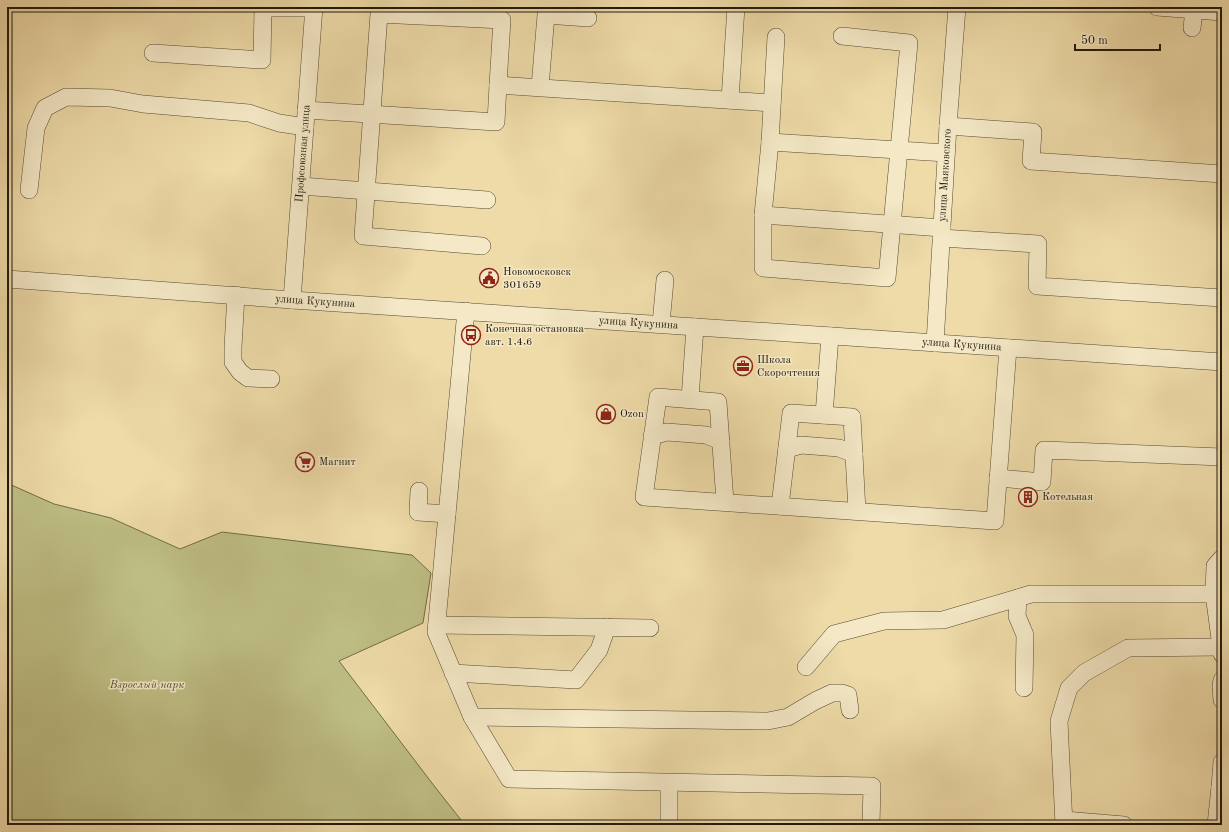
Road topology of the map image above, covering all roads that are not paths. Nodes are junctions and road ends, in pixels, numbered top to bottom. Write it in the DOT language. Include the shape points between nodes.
graph roads {
  1 [pos="736,7"];
  2 [pos="957,7"];
  3 [pos="1157,7"];
  4 [pos="314,8"];
  5 [pos="1194,10"];
  6 [pos="1222,12"];
  7 [pos="588,18"];
  8 [pos="1192,28"];
  9 [pos="842,36"];
  10 [pos="776,37"];
  11 [pos="153,53"];
  12 [pos="498,84"];
  13 [pos="540,87"];
  14 [pos="730,100"];
  15 [pos="772,103"];
  16 [pos="306,110"];
  17 [pos="371,114"];
  18 [pos="948,126"];
  19 [pos="305,127"];
  20 [pos="770,142"];
  21 [pos="899,150"];
  22 [pos="946,153"];
  23 [pos="1222,174"];
  24 [pos="301,186"];
  25 [pos="29,190"];
  26 [pos="366,191"];
  27 [pos="487,200"];
  28 [pos="763,215"];
  29 [pos="892,224"];
  30 [pos="941,233"];
  31 [pos="482,246"];
  32 [pos="7,279"];
  33 [pos="664,280"];
  34 [pos="236,295"];
  35 [pos="1222,298"];
  36 [pos="292,300"];
  37 [pos="466,311"];
  38 [pos="661,324"];
  39 [pos="695,327"];
  40 [pos="830,336"];
  41 [pos="935,343"];
  42 [pos="1008,348"];
  43 [pos="1222,362"];
  44 [pos="271,380"];
  45 [pos="690,400"];
  46 [pos="824,415"];
  47 [pos="652,436"];
  48 [pos="721,441"];
  49 [pos="787,449"];
  50 [pos="854,454"];
  51 [pos="1222,457"];
  52 [pos="998,478"];
  53 [pos="420,491"];
  54 [pos="725,502"];
  55 [pos="780,506"];
  56 [pos="857,511"];
  57 [pos="447,514"];
  58 [pos="1222,558"];
  59 [pos="1218,594"];
  60 [pos="1018,598"];
  61 [pos="437,625"];
  62 [pos="607,627"];
  63 [pos="650,628"];
  64 [pos="1222,650"];
  65 [pos="806,667"];
  66 [pos="453,673"];
  67 [pos="1222,680"];
  68 [pos="1024,688"];
  69 [pos="1222,700"];
  70 [pos="850,710"];
  71 [pos="472,717"];
  72 [pos="1222,762"];
  73 [pos="669,782"];
  74 [pos="1221,787"];
  75 [pos="1064,823"];
  76 [pos="669,825"];
  77 [pos="871,825"];
  78 [pos="1124,825"];
  79 [pos="1216,825"];
  1 -- 14 [label="street"];
  2 -- 18 [label="street, улица Маяковского"];
  3 -- 5 [label="street"];
  4 -- 11 [label="street" via="264,8 262,60"];
  4 -- 16 [label="street, Профсоюзная улица"];
  5 -- 6 [label="street"];
  5 -- 8 [label="street"];
  7 -- 13 [label="street" via="546,15"];
  9 -- 21 [label="street" via="908,43"];
  10 -- 15 [label="street"];
  12 -- 13 [label="street"];
  12 -- 17 [label="street" via="496,122"];
  12 -- 17 [label="street" via="502,20 379,14"];
  13 -- 14 [label="street"];
  14 -- 15 [label="street"];
  15 -- 20 [label="street"];
  16 -- 17 [label="street"];
  16 -- 19 [label="street, Профсоюзная улица"];
  17 -- 26 [label="street"];
  18 -- 22 [label="street, улица Маяковского"];
  18 -- 23 [label="street" via="1033,132 1032,161"];
  19 -- 24 [label="street, Профсоюзная улица"];
  19 -- 25 [label="street" via="279,123 249,112 143,104 110,98 66,97 45,108 36,128"];
  20 -- 21 [label="street"];
  20 -- 28 [label="street"];
  21 -- 22 [label="street"];
  21 -- 29 [label="street"];
  22 -- 30 [label="street, улица Маяковского"];
  24 -- 26 [label="street"];
  24 -- 36 [label="street, Профсоюзная улица"];
  26 -- 27 [label="street"];
  26 -- 31 [label="street" via="363,236"];
  28 -- 29 [label="street"];
  28 -- 29 [label="street" via="763,268 888,278"];
  29 -- 30 [label="street"];
  30 -- 35 [label="street" via="1038,244 1037,286"];
  30 -- 41 [label="street, улица Маяковского"];
  32 -- 34 [label="street, улица Кукунина"];
  33 -- 38 [label="street"];
  34 -- 36 [label="street, улица Кукунина"];
  34 -- 44 [label="street" via="233,362 248,378"];
  36 -- 37 [label="street, улица Кукунина"];
  37 -- 38 [label="street, улица Кукунина"];
  37 -- 57 [label="street"];
  38 -- 39 [label="street, улица Кукунина"];
  39 -- 40 [label="street, улица Кукунина"];
  39 -- 45 [label="street"];
  40 -- 41 [label="street, улица Кукунина"];
  40 -- 46 [label="street"];
  41 -- 42 [label="street, улица Кукунина"];
  42 -- 43 [label="street, улица Кукунина"];
  42 -- 52 [label="street"];
  45 -- 47 [label="street" via="658,397"];
  45 -- 48 [label="street" via="718,402"];
  46 -- 49 [label="street" via="791,413"];
  46 -- 50 [label="street" via="852,417"];
  47 -- 48 [label="street" via="667,432 706,435"];
  47 -- 54 [label="street" via="644,497"];
  48 -- 54 [label="street"];
  49 -- 50 [label="street" via="801,445 839,448"];
  49 -- 55 [label="street"];
  50 -- 56 [label="street"];
  51 -- 52 [label="street" via="1044,450 1042,482"];
  52 -- 56 [label="street" via="995,521"];
  53 -- 57 [label="street" via="418,512"];
  54 -- 55 [label="street"];
  55 -- 56 [label="street"];
  57 -- 61 [label="street"];
  58 -- 59 [label="street" via="1215,566"];
  59 -- 60 [label="street" via="1031,594"];
  59 -- 64 [label="street"];
  60 -- 65 [label="street" via="944,620 884,621 834,634"];
  60 -- 68 [label="street" via="1017,616 1025,635"];
  61 -- 62 [label="street"];
  61 -- 66 [label="street" via="436,632"];
  62 -- 63 [label="street"];
  62 -- 66 [label="street" via="599,650 576,680"];
  64 -- 75 [label="street" via="1128,648 1084,673 1069,688 1059,721"];
  66 -- 71 [label="street"];
  67 -- 69 [label="street"];
  70 -- 71 [label="street" via="848,695 832,693 788,717 768,720"];
  71 -- 73 [label="street" via="509,780"];
  72 -- 74 [label="street"];
  73 -- 76 [label="street"];
  73 -- 77 [label="street" via="872,786"];
  74 -- 79 [label="street"];
  75 -- 78 [label="street"];
}
